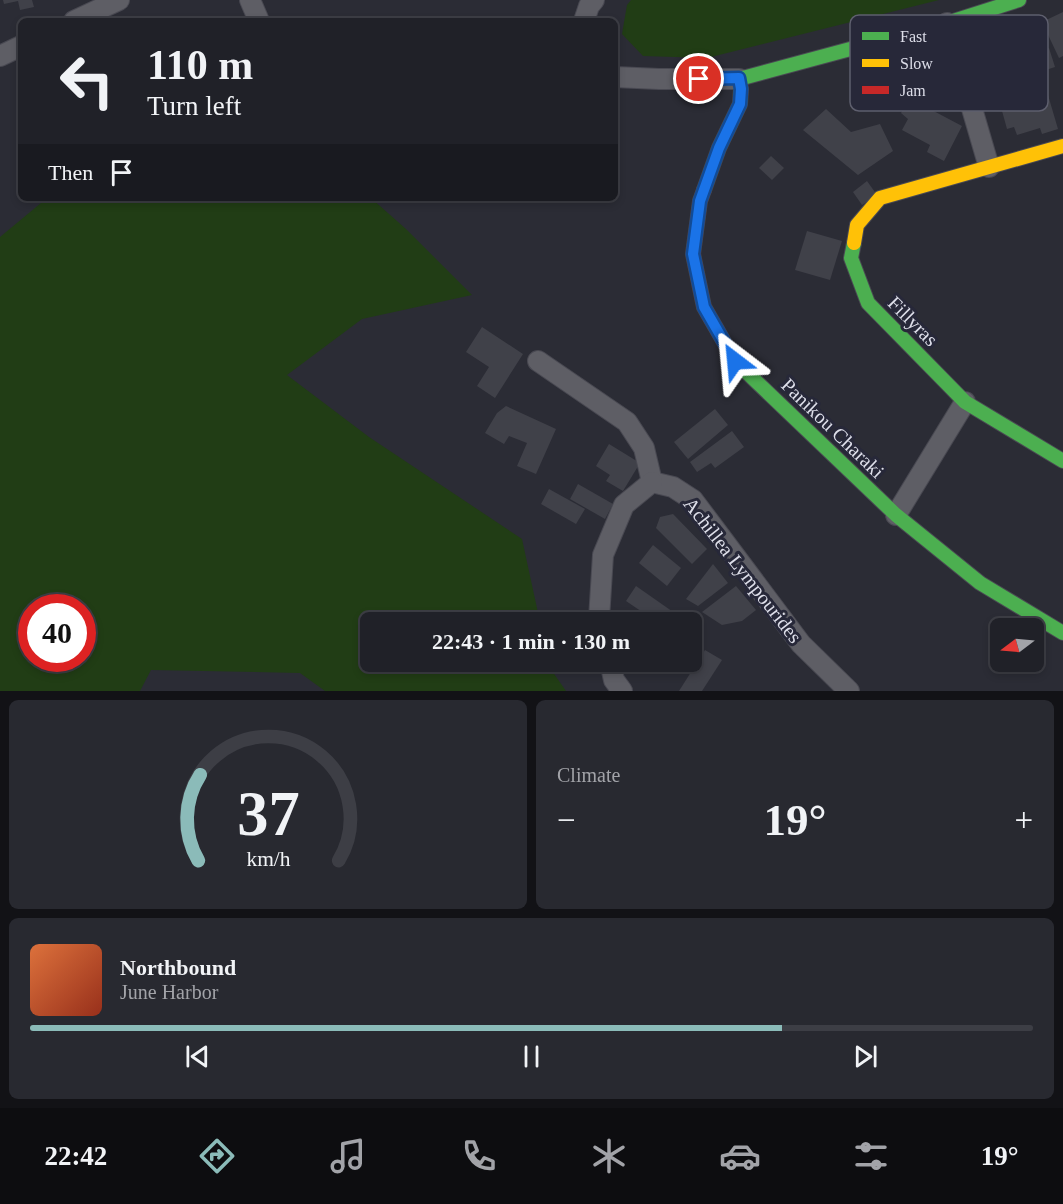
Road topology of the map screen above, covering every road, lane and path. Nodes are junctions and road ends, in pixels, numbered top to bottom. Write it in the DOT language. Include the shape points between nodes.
graph roads {
  1 [pos="119,0"];
  2 [pos="250,0"];
  3 [pos="594,0"];
  4 [pos="1018,0"];
  5 [pos="972,15"];
  6 [pos="80,18"];
  7 [pos="258,18"];
  8 [pos="585,18"];
  9 [pos="850,49"];
  10 [pos="618,77"];
  11 [pos="739,78"];
  12 [pos="973,111"];
  13 [pos="1063,146"];
  14 [pos="989,167"];
  15 [pos="538,361"];
  16 [pos="965,402"];
  17 [pos="1063,461"];
  18 [pos="652,482"];
  19 [pos="896,515"];
  20 [pos="599,612"];
  21 [pos="1063,633"];
  22 [pos="612,672"];
  23 [pos="622,691"];
  24 [pos="849,691"];
  1 -- 6 [label="street"];
  2 -- 7 [label="street"];
  3 -- 8 [label="street"];
  4 -- 5 [label="street"];
  9 -- 11 [label="street"];
  10 -- 11 [label="street"];
  11 -- 19 [label="street, Panikou Charaki" via="740,104 700,201 693,254 704,307 735,361"];
  12 -- 14 [label="street"];
  13 -- 14 [label="street, Fillyras"];
  14 -- 16 [label="street, Fillyras" via="880,198 857,225 852,258 868,303"];
  15 -- 18 [label="street" via="627,422 644,448"];
  16 -- 17 [label="street, Fillyras"];
  16 -- 19 [label="street"];
  18 -- 20 [label="street" via="624,505 603,555"];
  18 -- 24 [label="street, Achillea Lympourides" via="674,487 693,500 801,644"];
  19 -- 21 [label="street, Panikou Charaki" via="980,583"];
  22 -- 23 [label="street"];
}
